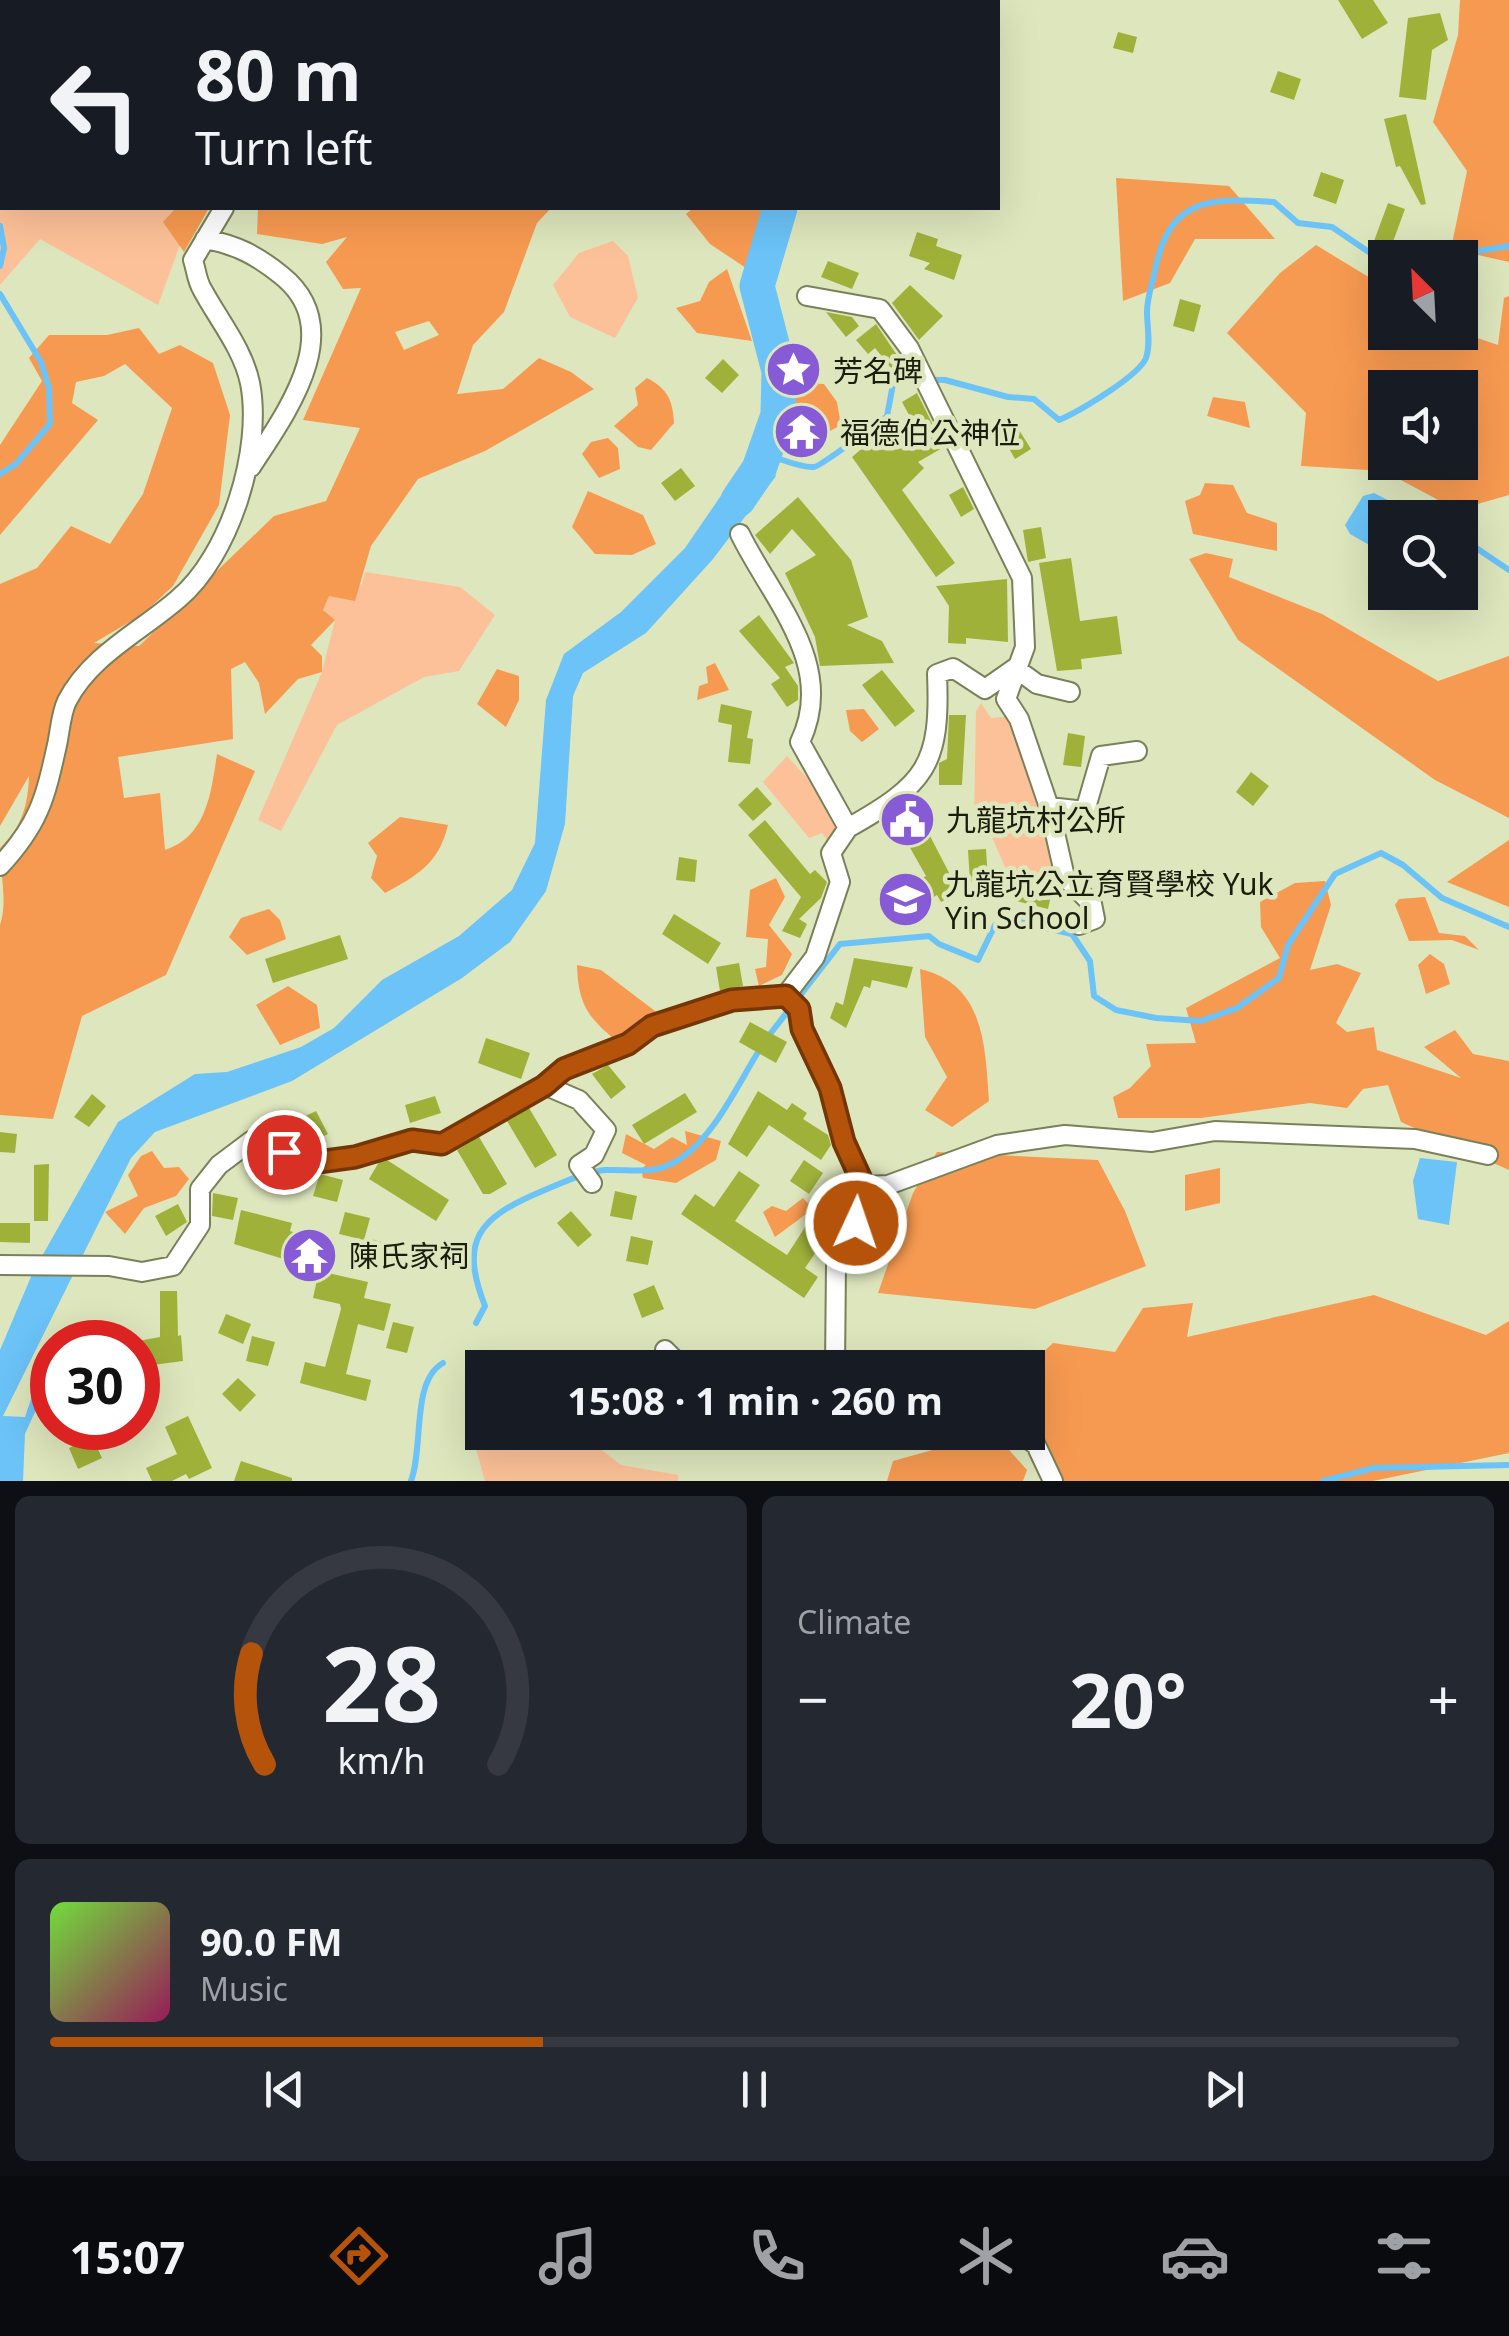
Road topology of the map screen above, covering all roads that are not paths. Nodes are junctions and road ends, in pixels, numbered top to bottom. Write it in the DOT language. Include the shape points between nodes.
graph roads {
  1 [pos="223,210"];
  2 [pos="206,239"];
  3 [pos="806,296"];
  4 [pos="250,468"];
  5 [pos="740,534"];
  6 [pos="1014,668"];
  7 [pos="1070,692"];
  8 [pos="1137,751"];
  9 [pos="1049,807"];
  10 [pos="848,828"];
  11 [pos="0,866"];
  12 [pos="1079,925"];
  13 [pos="786,996"];
  14 [pos="544,1086"];
  15 [pos="1488,1155"];
  16 [pos="592,1183"];
  17 [pos="864,1186"];
  18 [pos="0,1265"];
  19 [pos="835,1350"];
  20 [pos="1038,1450"];
  21 [pos="1053,1481"];
  1 -- 2 [label="street"];
  2 -- 4 [label="street" via="193,260 200,287 250,383"];
  2 -- 4 [label="street" via="254,252 296,287 312,323 309,364"];
  3 -- 6 [label="street" via="880,309 909,348 1022,578 1025,647"];
  4 -- 11 [label="street" via="219,543 187,592 98,658 66,703 42,811"];
  5 -- 10 [label="street" via="798,632 814,692 813,716 800,742"];
  6 -- 7 [label="street" via="1037,684"];
  6 -- 9 [label="street" via="1006,699 1019,718"];
  6 -- 10 [label="street" via="984,689 953,668 938,674 940,723 923,776"];
  8 -- 9 [label="street" via="1101,756 1085,810"];
  9 -- 12 [label="street" via="1065,877 1092,904 1095,920"];
  10 -- 13 [label="street" via="831,853 840,882 816,957"];
  13 -- 14 [label="street" via="732,1000 652,1026 628,1044 564,1069"];
  13 -- 17 [label="street" via="799,1009"];
  14 -- 16 [label="street" via="578,1100 606,1130 594,1155 578,1165"];
  14 -- 18 [label="street" via="442,1144 412,1140 318,1162 250,1142 200,1189 200,1226 172,1266 142,1272"];
  15 -- 17 [label="street" via="1416,1139 1215,1131 1152,1142 1064,1135 998,1144 888,1185"];
  17 -- 19 [label="street" via="855,1231 836,1263"];
  20 -- 21 [label="street"];
}
